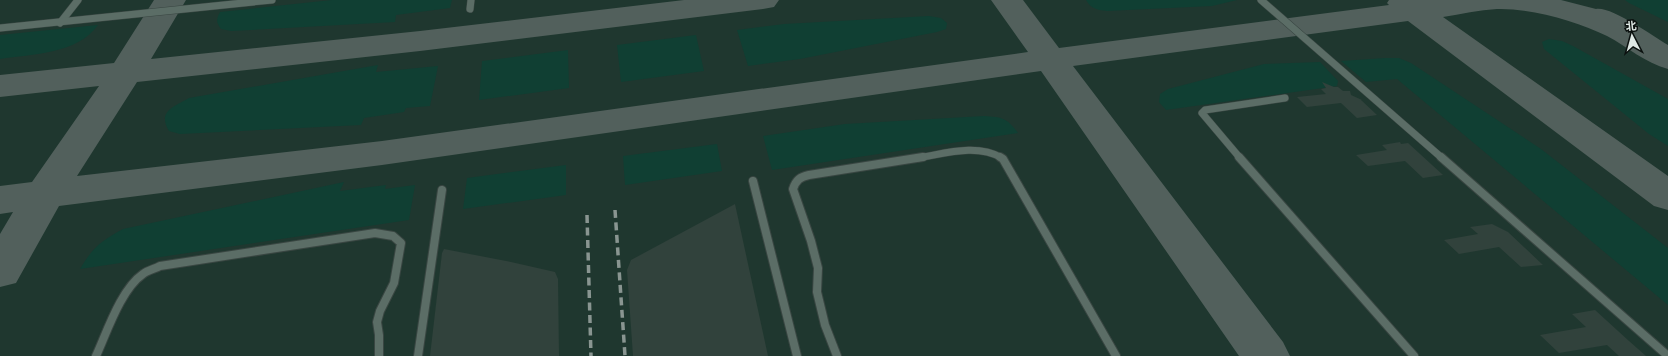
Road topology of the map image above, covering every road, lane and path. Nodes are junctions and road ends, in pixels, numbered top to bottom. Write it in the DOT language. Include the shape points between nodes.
graph roads {
  1 [pos="78,0"];
  2 [pos="268,0"];
  3 [pos="471,0"];
  4 [pos="1261,0"];
  5 [pos="470,9"];
  6 [pos="60,23"];
  7 [pos="0,28"];
  8 [pos="1285,98"];
  9 [pos="753,181"];
  10 [pos="442,190"];
  11 [pos="96,356"];
  12 [pos="379,356"];
  13 [pos="418,356"];
  14 [pos="797,356"];
  15 [pos="837,356"];
  16 [pos="1116,356"];
  17 [pos="1414,356"];
  18 [pos="1668,356"];
  1 -- 6 [label="lane"];
  2 -- 6 [label="lane"];
  3 -- 5 [label="lane"];
  4 -- 18 [label="lane"];
  6 -- 7 [label="lane"];
  8 -- 17 [label="lane" via="1212,108 1202,113"];
  9 -- 14 [label="lane"];
  10 -- 13 [label="lane"];
  11 -- 12 [label="lane" via="131,287 142,274 160,266 375,233 391,234 401,242 394,283 377,322"];
  15 -- 16 [label="lane" via="825,325 817,292 818,268 793,188 795,180 809,175 970,150 983,150 1003,160"];
}
